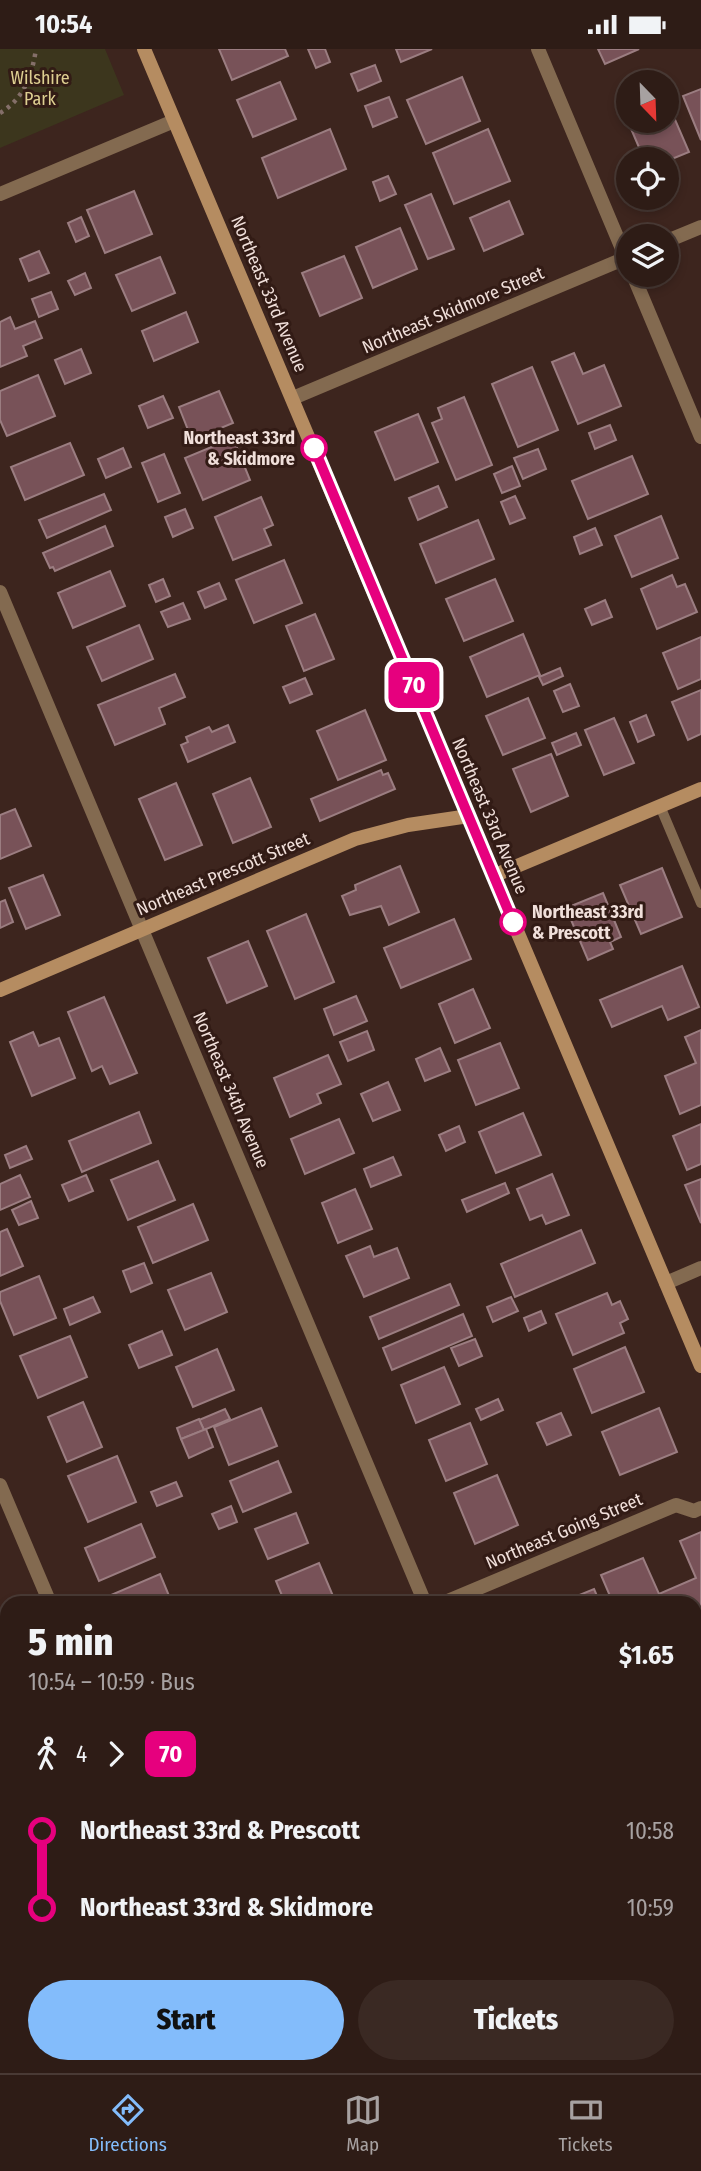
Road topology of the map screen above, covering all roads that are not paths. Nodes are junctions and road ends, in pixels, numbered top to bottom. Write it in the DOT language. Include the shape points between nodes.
graph roads {
  1 [pos="144,49"];
  2 [pos="538,49"];
  3 [pos="174,121"];
  4 [pos="0,194"];
  5 [pos="701,227"];
  6 [pos="616,231"];
  7 [pos="679,236"];
  8 [pos="616,264"];
  9 [pos="638,287"];
  10 [pos="293,398"];
  11 [pos="701,437"];
  12 [pos="0,592"];
  13 [pos="701,789"];
  14 [pos="660,806"];
  15 [pos="468,816"];
  16 [pos="494,876"];
  17 [pos="701,903"];
  18 [pos="143,929"];
  19 [pos="0,990"];
  20 [pos="701,1268"];
  21 [pos="666,1283"];
  22 [pos="701,1366"];
  23 [pos="0,1485"];
  24 [pos="701,1508"];
  25 [pos="47,1596"];
  26 [pos="422,1596"];
  27 [pos="460,1596"];
  1 -- 3 [label="main road, Northeast 33rd Avenue"];
  2 -- 6 [label="street"];
  3 -- 4 [label="street"];
  3 -- 10 [label="main road, Northeast 33rd Avenue"];
  5 -- 7 [label="street"];
  8 -- 10 [label="street, Northeast Skidmore Street"];
  9 -- 11 [label="street"];
  10 -- 15 [label="main road, Northeast 33rd Avenue"];
  12 -- 18 [label="street, Northeast 34th Avenue"];
  13 -- 14 [label="main road"];
  14 -- 16 [label="main road"];
  14 -- 17 [label="lane"];
  15 -- 16 [label="main road, Northeast 33rd Avenue"];
  15 -- 18 [label="main road, Northeast Prescott Street" via="355,839"];
  16 -- 21 [label="main road, Northeast 33rd Avenue"];
  18 -- 19 [label="main road, Northeast Prescott Street"];
  18 -- 26 [label="street, Northeast 34th Avenue"];
  20 -- 21 [label="street"];
  21 -- 22 [label="main road, Northeast 33rd Avenue"];
  23 -- 25 [label="street"];
  24 -- 27 [label="street, Northeast Going Street" via="694,1511 676,1505"];
}
